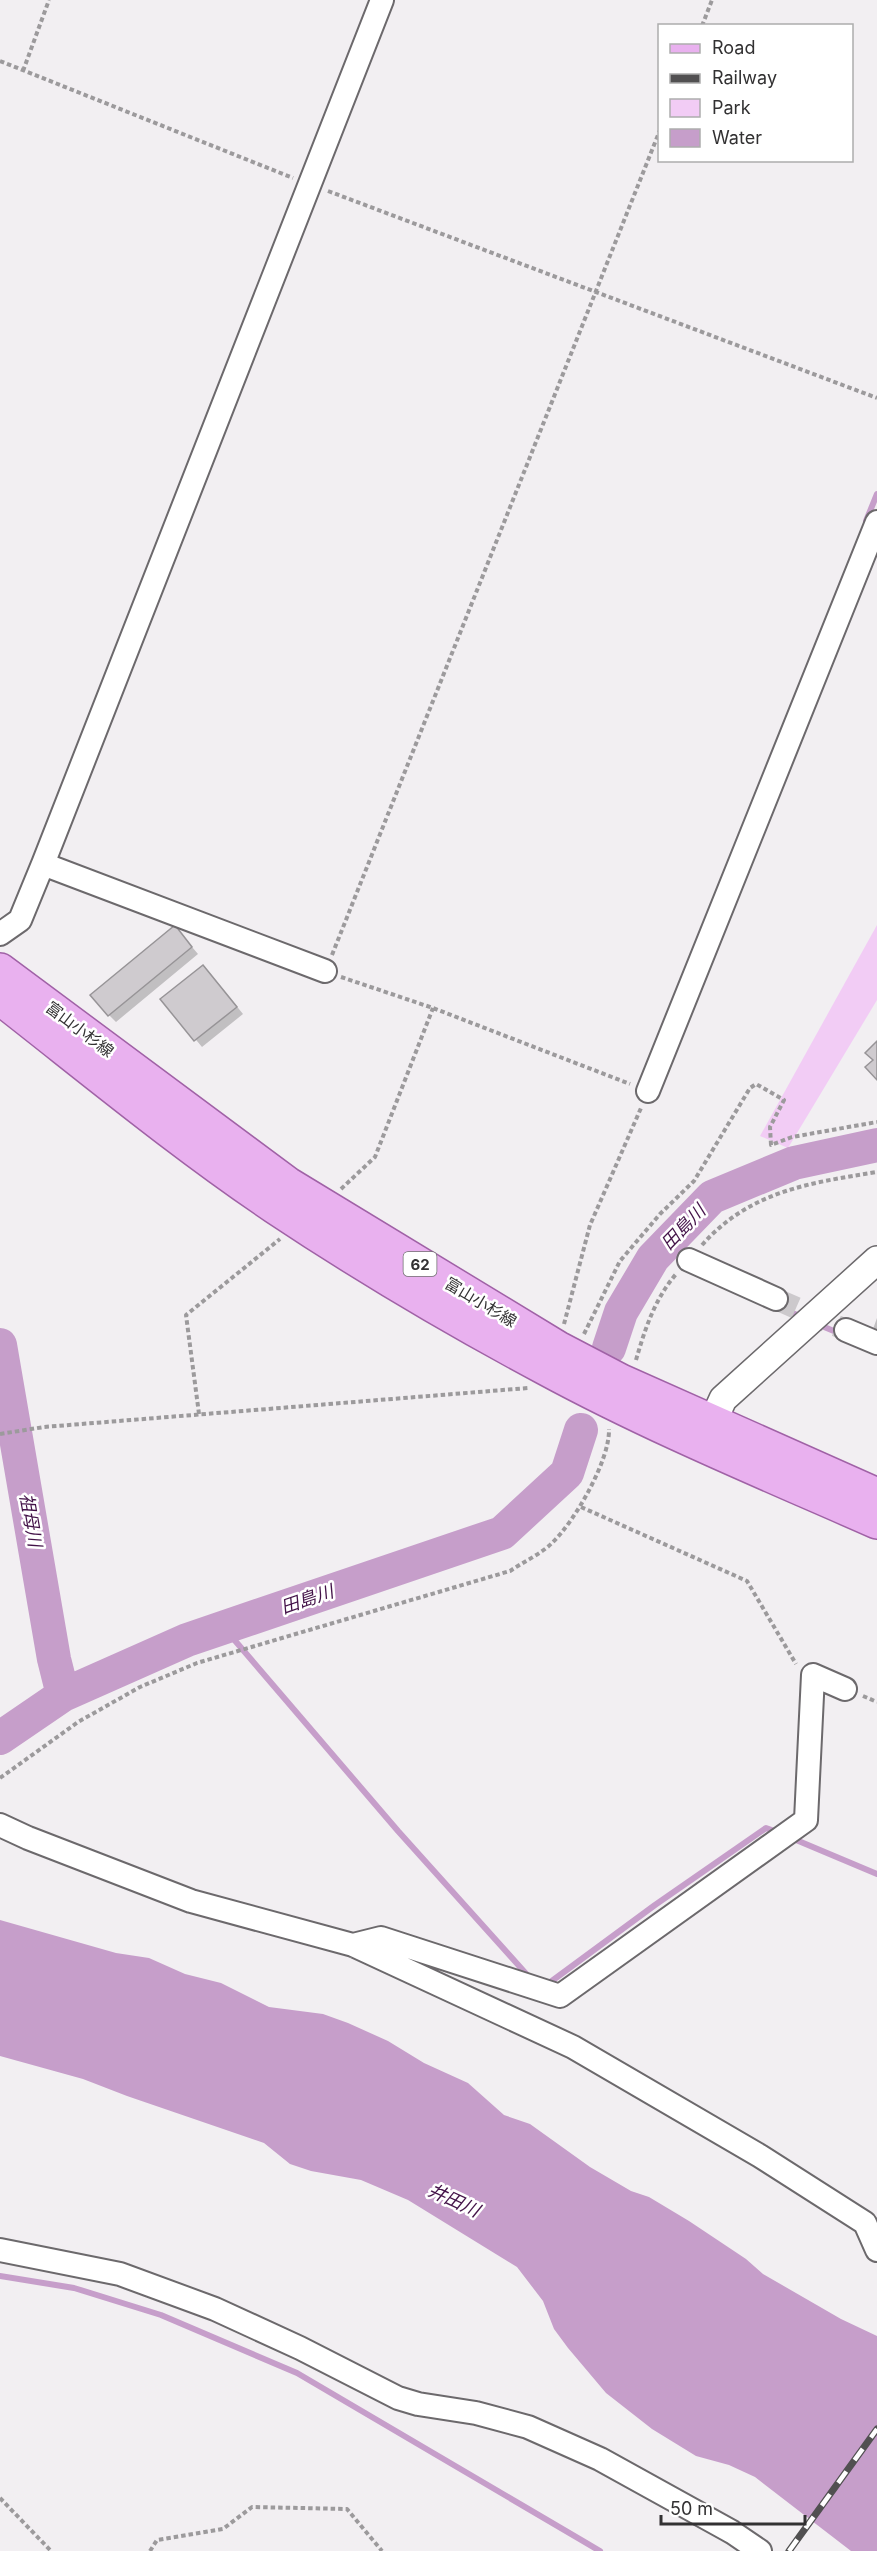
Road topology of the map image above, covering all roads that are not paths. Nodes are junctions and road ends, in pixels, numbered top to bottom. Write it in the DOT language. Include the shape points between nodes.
graph roads {
  1 [pos="382,0"];
  2 [pos="877,522"];
  3 [pos="43,864"];
  4 [pos="0,934"];
  5 [pos="0,970"];
  6 [pos="326,971"];
  7 [pos="0,998"];
  8 [pos="648,1091"];
  9 [pos="689,1260"];
  10 [pos="877,1260"];
  11 [pos="776,1299"];
  12 [pos="846,1330"];
  13 [pos="877,1343"];
  14 [pos="707,1433"];
  15 [pos="877,1495"];
  16 [pos="877,1522"];
  17 [pos="845,1689"];
  18 [pos="0,1825"];
  19 [pos="353,1945"];
  20 [pos="0,2250"];
  21 [pos="877,2250"];
  22 [pos="760,2551"];
  1 -- 3 [label="street"];
  2 -- 8 [label="street"];
  3 -- 4 [label="street" via="20,920"];
  3 -- 6 [label="street"];
  5 -- 14 [label="main road, 富山小杉線 / 62" via="288,1184"];
  7 -- 14 [label="main road, 富山小杉線 / 62" via="180,1139 353,1257 545,1368"];
  9 -- 11 [label="street"];
  10 -- 14 [label="street" via="723,1399"];
  12 -- 13 [label="street"];
  14 -- 15 [label="main road, 富山小杉線 / 62"];
  14 -- 16 [label="main road, 富山小杉線 / 62"];
  17 -- 19 [label="street" via="813,1675 806,1820 560,1996 381,1938"];
  18 -- 19 [label="street" via="190,1901"];
  19 -- 21 [label="street" via="573,2047 750,2150 865,2223"];
  20 -- 22 [label="street" via="120,2274 215,2309 398,2398 528,2427 600,2459"];
}
